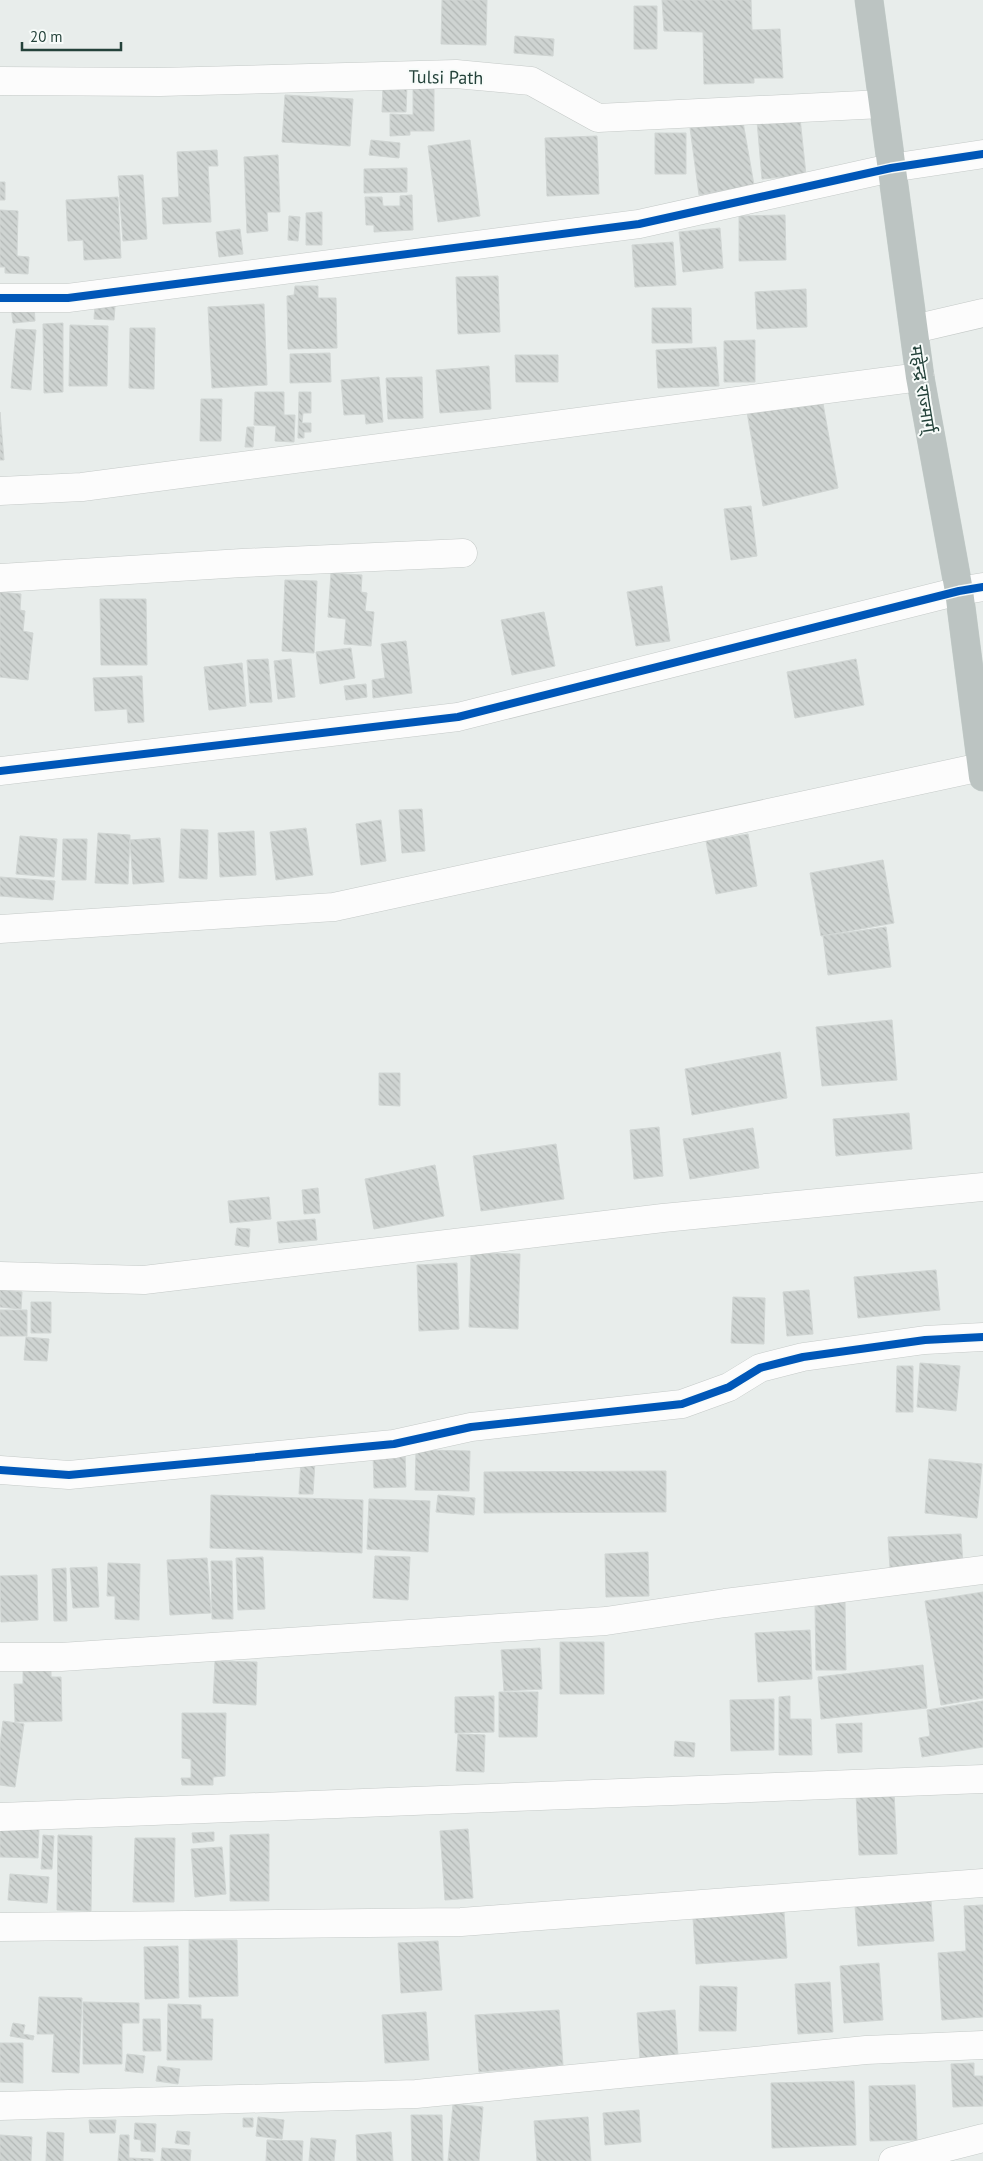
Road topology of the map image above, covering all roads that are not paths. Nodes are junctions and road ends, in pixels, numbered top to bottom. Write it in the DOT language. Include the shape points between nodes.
graph roads {
  1 [pos="869,0"];
  2 [pos="0,81"];
  3 [pos="882,104"];
  4 [pos="983,154"];
  5 [pos="891,168"];
  6 [pos="0,298"];
  7 [pos="983,313"];
  8 [pos="914,329"];
  9 [pos="920,378"];
  10 [pos="0,491"];
  11 [pos="464,553"];
  12 [pos="0,578"];
  13 [pos="971,589"];
  14 [pos="0,771"];
  15 [pos="982,772"];
  16 [pos="0,929"];
  17 [pos="983,1187"];
  18 [pos="0,1276"];
  19 [pos="983,1337"];
  20 [pos="0,1470"];
  21 [pos="983,1570"];
  22 [pos="0,1657"];
  23 [pos="983,1779"];
  24 [pos="0,1817"];
  25 [pos="983,1883"];
  26 [pos="0,1927"];
  27 [pos="983,2045"];
  28 [pos="0,2106"];
  29 [pos="983,2138"];
  30 [pos="893,2161"];
  1 -- 3 [label="highway, महेन्द्र राज्मार्ग्"];
  2 -- 3 [label="street, Tulsi Path" via="160,82 456,74 531,81 598,118"];
  3 -- 5 [label="highway, महेन्द्र राज्मार्ग्"];
  4 -- 5 [label="street"];
  5 -- 6 [label="street" via="639,224 68,298"];
  5 -- 8 [label="highway, महेन्द्र राज्मार्ग्"];
  7 -- 8 [label="street"];
  8 -- 9 [label="highway, महेन्द्र राज्मार्ग्"];
  9 -- 10 [label="street" via="82,487"];
  9 -- 13 [label="highway, महेन्द्र राज्मार्ग्"];
  11 -- 12 [label="street"];
  13 -- 14 [label="street" via="458,717"];
  13 -- 15 [label="highway, महेन्द्र राज्मार्ग्"];
  15 -- 16 [label="street" via="334,907"];
  17 -- 18 [label="street" via="663,1218 144,1280"];
  19 -- 20 [label="street" via="925,1340 803,1357 760,1368 729,1387 682,1404 471,1427 394,1444 69,1475"];
  21 -- 22 [label="street" via="606,1621 61,1657"];
  23 -- 24 [label="street"];
  25 -- 26 [label="street" via="461,1922"];
  27 -- 28 [label="street" via="866,2050 416,2094"];
  29 -- 30 [label="street"];
}
